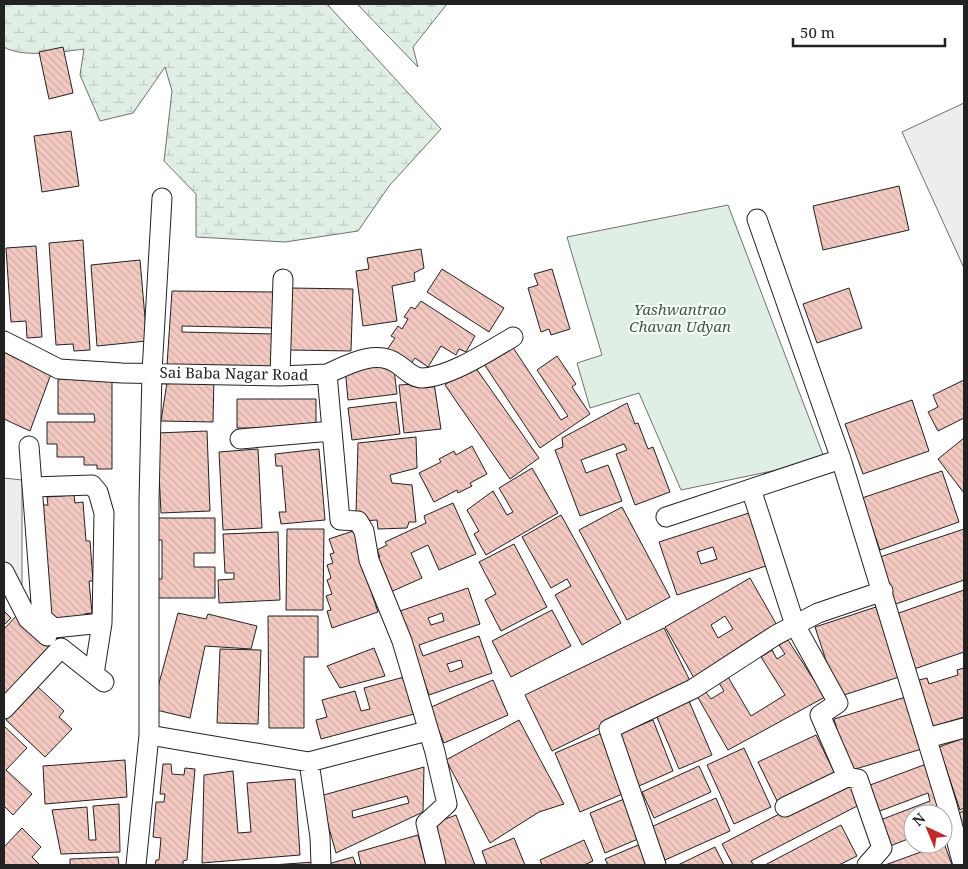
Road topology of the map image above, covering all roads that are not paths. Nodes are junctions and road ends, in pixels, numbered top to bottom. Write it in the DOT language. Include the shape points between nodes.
graph roads {
  1 [pos="162,198"];
  2 [pos="757,219"];
  3 [pos="283,279"];
  4 [pos="513,337"];
  5 [pos="4,341"];
  6 [pos="152,372"];
  7 [pos="327,374"];
  8 [pos="280,376"];
  9 [pos="332,430"];
  10 [pos="240,439"];
  11 [pos="29,446"];
  12 [pos="842,459"];
  13 [pos="32,487"];
  14 [pos="751,489"];
  15 [pos="666,517"];
  16 [pos="4,572"];
  17 [pos="883,590"];
  18 [pos="102,623"];
  19 [pos="795,625"];
  20 [pos="43,626"];
  21 [pos="61,648"];
  22 [pos="4,709"];
  23 [pos="964,728"];
  24 [pos="427,731"];
  25 [pos="149,735"];
  26 [pos="927,738"];
  27 [pos="309,762"];
  28 [pos="847,777"];
  29 [pos="785,807"];
  30 [pos="136,865"];
  31 [pos="321,865"];
  32 [pos="436,865"];
  33 [pos="656,865"];
  34 [pos="868,865"];
  35 [pos="963,865"];
  1 -- 6 [label="street"];
  2 -- 12 [label="street"];
  3 -- 8 [label="street"];
  4 -- 7 [label="street" via="476,360 433,377 420,378 393,360 376,358 358,360"];
  5 -- 6 [label="street, Sai Baba Nagar Road" via="59,369"];
  6 -- 8 [label="street, Sai Baba Nagar Road"];
  6 -- 25 [label="street"];
  7 -- 8 [label="street, Sai Baba Nagar Road"];
  7 -- 9 [label="street, Sai Baba Nagar Road"];
  9 -- 10 [label="street"];
  9 -- 24 [label="street, Sai Baba Nagar Road" via="340,520 358,521 364,531 369,560 402,641"];
  11 -- 13 [label="street"];
  12 -- 14 [label="street"];
  12 -- 17 [label="street"];
  13 -- 18 [label="street" via="92,485 98,492 104,513"];
  13 -- 20 [label="street"];
  14 -- 15 [label="street"];
  14 -- 19 [label="street"];
  16 -- 20 [label="street" via="28,619"];
  17 -- 19 [label="street" via="818,613"];
  17 -- 26 [label="street"];
  18 -- 20 [label="street" via="54,628"];
  18 -- 21 [label="street" via="99,678"];
  19 -- 28 [label="street" via="838,703 820,715"];
  19 -- 33 [label="street" via="693,689 609,729"];
  20 -- 21 [label="street"];
  21 -- 22 [label="street"];
  23 -- 26 [label="street"];
  24 -- 27 [label="street"];
  24 -- 32 [label="street, Sai Baba Nagar Road" via="447,804 426,823"];
  25 -- 27 [label="street"];
  25 -- 30 [label="street"];
  26 -- 35 [label="street"];
  27 -- 31 [label="street"];
  28 -- 29 [label="street"];
  28 -- 34 [label="street" via="858,779 882,848"];
}
